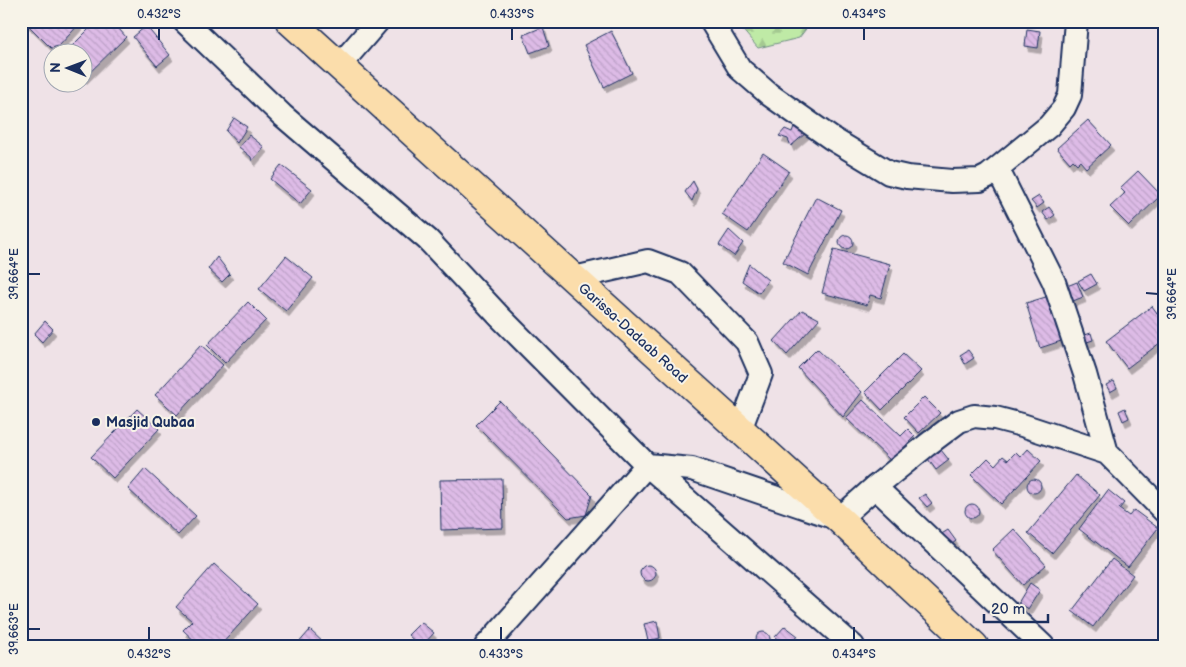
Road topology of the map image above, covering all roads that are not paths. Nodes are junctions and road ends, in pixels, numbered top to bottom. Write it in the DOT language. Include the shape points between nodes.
graph roads {
  1 [pos="184,21"];
  2 [pos="290,21"];
  3 [pos="378,21"];
  4 [pos="711,21"];
  5 [pos="1076,21"];
  6 [pos="339,66"];
  7 [pos="998,170"];
  8 [pos="574,278"];
  9 [pos="740,430"];
  10 [pos="1107,454"];
  11 [pos="646,465"];
  12 [pos="874,487"];
  13 [pos="1165,512"];
  14 [pos="839,519"];
  15 [pos="486,646"];
  16 [pos="853,646"];
  17 [pos="974,646"];
  18 [pos="1043,646"];
  1 -- 11 [label="street" via="282,115 428,240"];
  2 -- 6 [label="highway, Garissa-Dadaab Road"];
  3 -- 6 [label="street"];
  4 -- 7 [label="street" via="740,69 770,95 831,138 889,173 907,177 980,180"];
  5 -- 7 [label="street" via="1070,95 1064,108 1049,126"];
  6 -- 8 [label="highway, Garissa-Dadaab Road"];
  7 -- 10 [label="street" via="1054,282 1086,374"];
  8 -- 9 [label="highway, Garissa-Dadaab Road"];
  8 -- 9 [label="street" via="648,261 680,272 747,342 761,374"];
  9 -- 14 [label="highway, Garissa-Dadaab Road"];
  10 -- 12 [label="street" via="1022,425 974,416 952,426"];
  10 -- 13 [label="street"];
  11 -- 14 [label="street" via="692,469"];
  11 -- 15 [label="street"];
  11 -- 16 [label="street"];
  12 -- 14 [label="street"];
  12 -- 18 [label="street"];
  14 -- 17 [label="highway, Garissa-Dadaab Road"];
}
